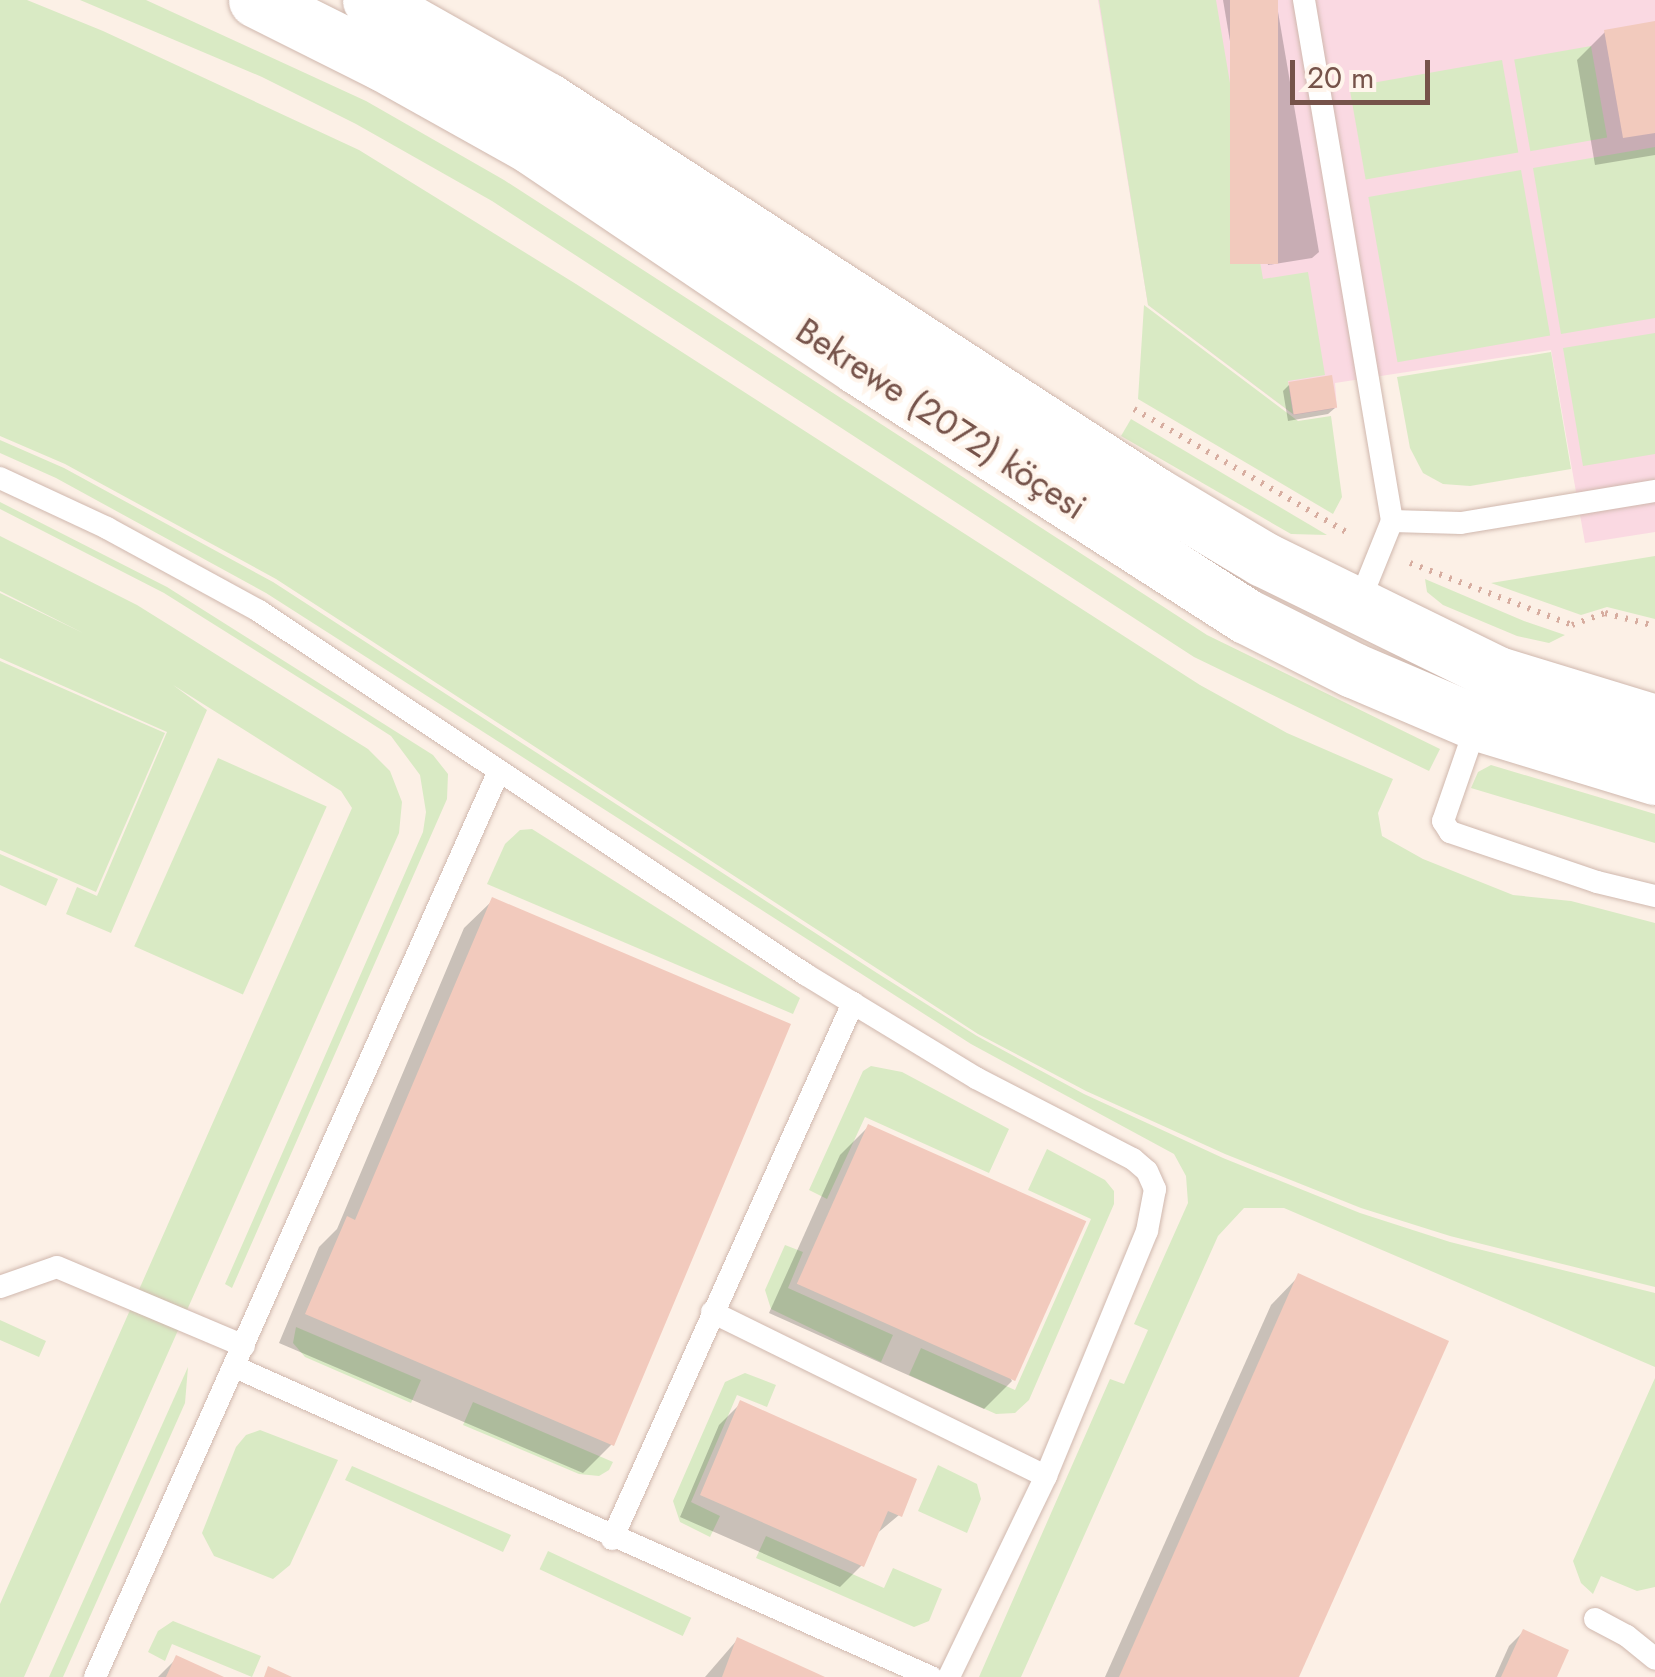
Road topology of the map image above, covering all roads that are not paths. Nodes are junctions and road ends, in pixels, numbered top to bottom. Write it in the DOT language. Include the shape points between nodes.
graph roads {
  1 [pos="256,0"];
  2 [pos="370,0"];
  3 [pos="1304,0"];
  4 [pos="0,478"];
  5 [pos="1655,491"];
  6 [pos="1392,521"];
  7 [pos="1356,608"];
  8 [pos="1655,722"];
  9 [pos="1478,723"];
  10 [pos="498,773"];
  11 [pos="1655,777"];
  12 [pos="1655,896"];
  13 [pos="853,1003"];
  14 [pos="0,1288"];
  15 [pos="712,1312"];
  16 [pos="239,1356"];
  17 [pos="1046,1476"];
  18 [pos="612,1538"];
  19 [pos="1595,1619"];
  20 [pos="1655,1659"];
  21 [pos="95,1677"];
  22 [pos="930,1677"];
  23 [pos="949,1677"];
  1 -- 9 [label="main road, Bekrewe (2072) köçesi" via="532,148 1246,616"];
  2 -- 7 [label="main road, Bekrewe (2072) köçesi" via="547,100 1154,494"];
  3 -- 6 [label="lane"];
  4 -- 10 [label="lane" via="243,602"];
  5 -- 6 [label="lane" via="1461,523"];
  6 -- 7 [label="lane"];
  7 -- 8 [label="main road, Bekrewe (2072) köçesi" via="1498,674"];
  9 -- 11 [label="main road, Bekrewe (2072) köçesi"];
  9 -- 12 [label="lane" via="1443,821 1450,832"];
  10 -- 13 [label="lane"];
  10 -- 16 [label="lane"];
  13 -- 15 [label="lane"];
  13 -- 17 [label="lane" via="1147,1171 1154,1189 1147,1230"];
  14 -- 16 [label="lane" via="56,1267"];
  15 -- 17 [label="lane"];
  15 -- 18 [label="lane"];
  16 -- 18 [label="lane"];
  16 -- 21 [label="lane"];
  17 -- 23 [label="lane"];
  18 -- 22 [label="lane"];
  19 -- 20 [label="lane"];
}
